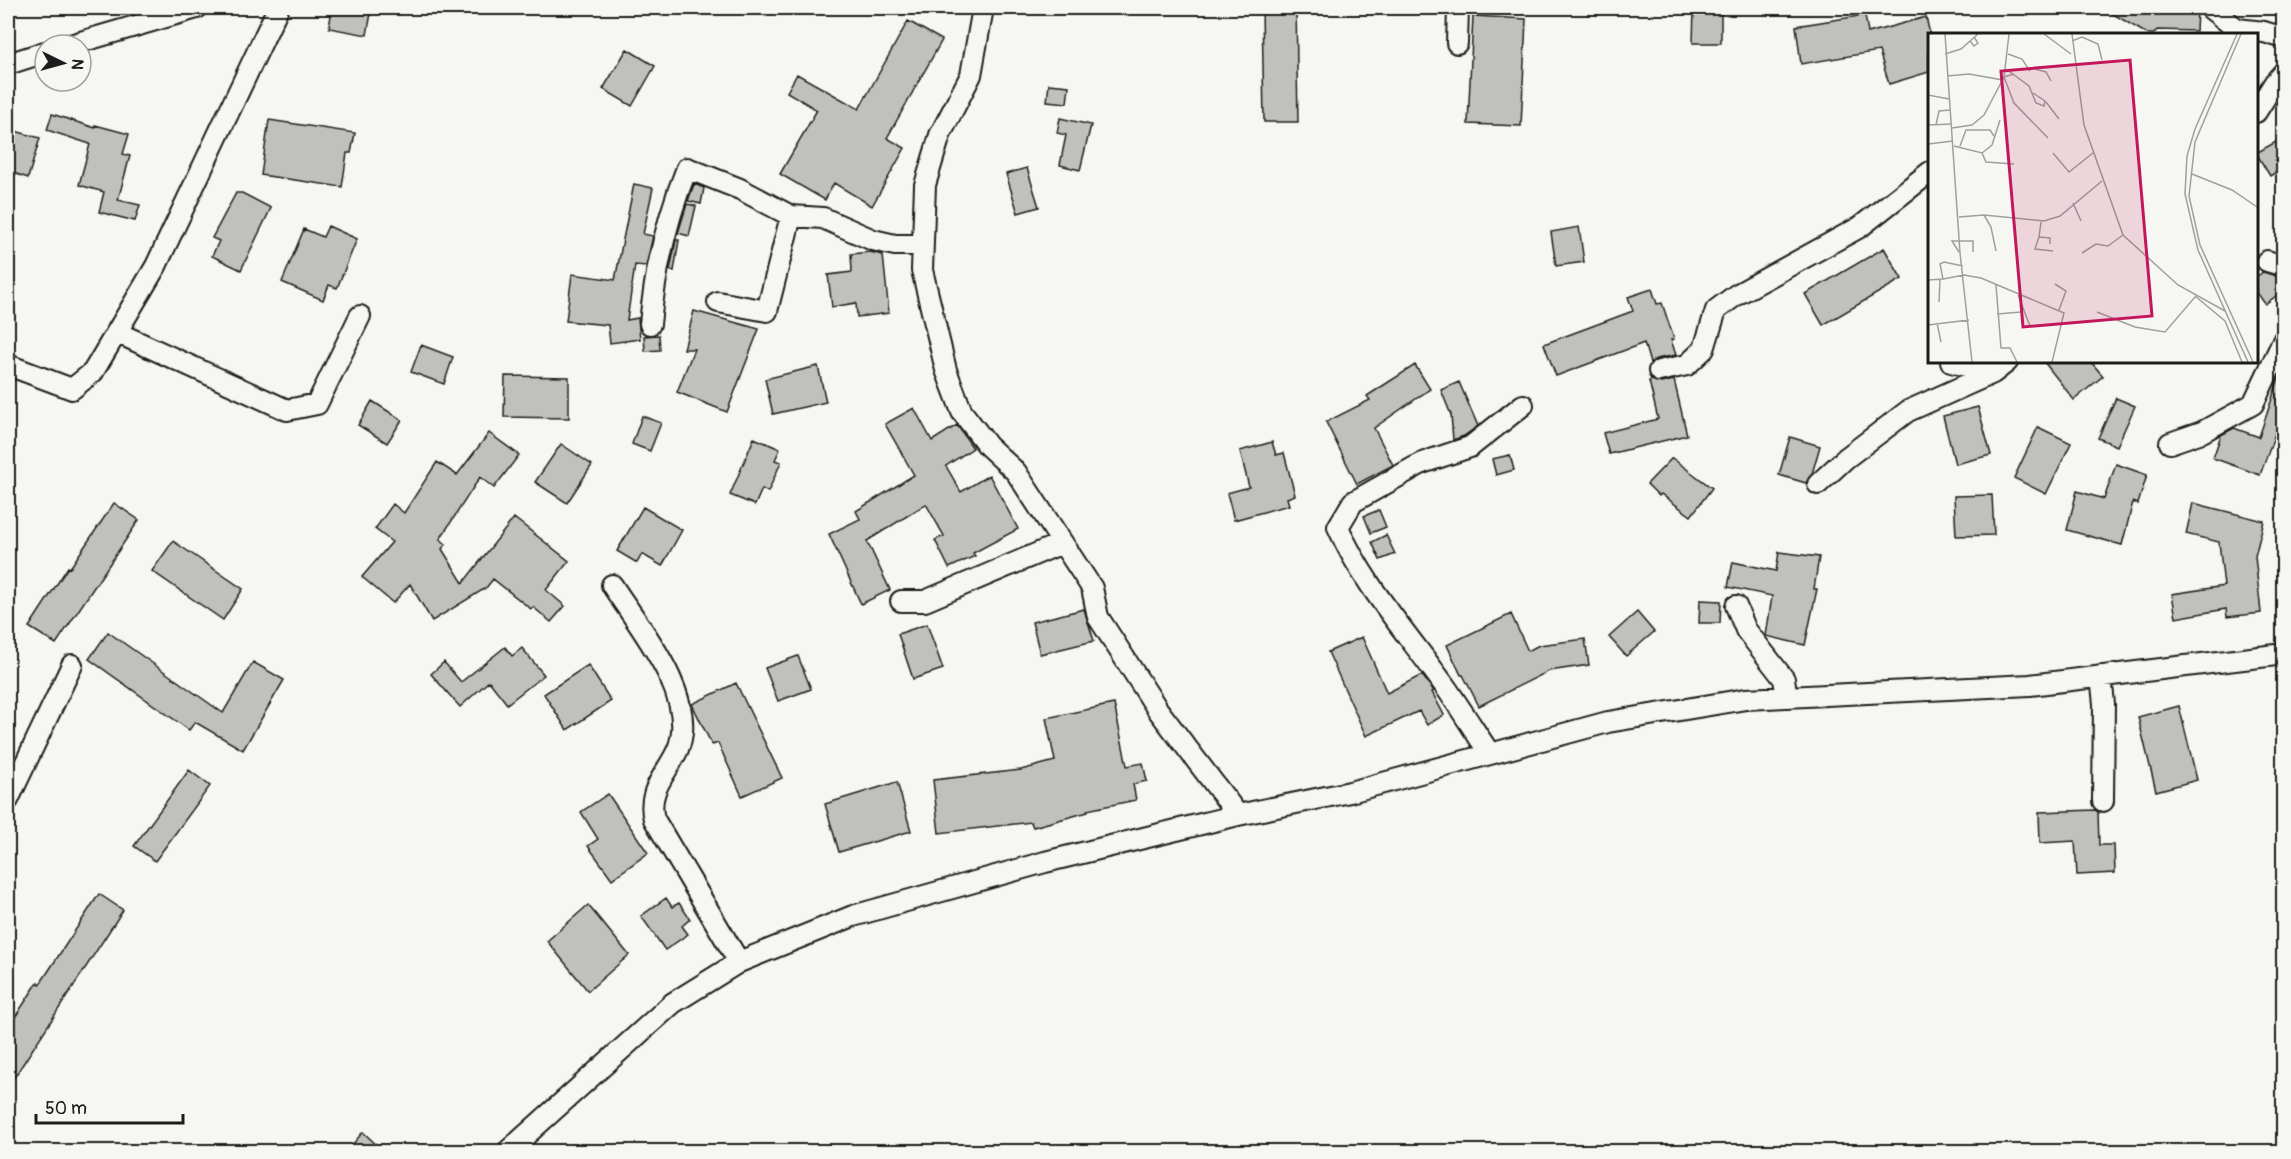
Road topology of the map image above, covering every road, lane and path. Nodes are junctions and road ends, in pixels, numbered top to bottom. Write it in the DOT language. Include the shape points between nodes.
graph roads {
  1 [pos="197,8"];
  2 [pos="278,8"];
  3 [pos="983,8"];
  4 [pos="1458,8"];
  5 [pos="2213,8"];
  6 [pos="2237,32"];
  7 [pos="93,38"];
  8 [pos="2283,38"];
  9 [pos="1458,43"];
  10 [pos="33,56"];
  11 [pos="8,63"];
  12 [pos="2283,72"];
  13 [pos="2258,109"];
  14 [pos="1928,173"];
  15 [pos="791,216"];
  16 [pos="922,245"];
  17 [pos="718,302"];
  18 [pos="360,316"];
  19 [pos="650,324"];
  20 [pos="118,333"];
  21 [pos="2283,339"];
  22 [pos="1961,363"];
  23 [pos="8,365"];
  24 [pos="2000,367"];
  25 [pos="1659,371"];
  26 [pos="1523,405"];
  27 [pos="2170,443"];
  28 [pos="1818,484"];
  29 [pos="1062,543"];
  30 [pos="612,585"];
  31 [pos="901,601"];
  32 [pos="1736,606"];
  33 [pos="2283,654"];
  34 [pos="72,665"];
  35 [pos="2102,676"];
  36 [pos="1787,697"];
  37 [pos="1490,754"];
  38 [pos="8,800"];
  39 [pos="2103,801"];
  40 [pos="1238,815"];
  41 [pos="739,962"];
  42 [pos="507,1152"];
  1 -- 7 [label="street"];
  2 -- 20 [label="street" via="156,266"];
  3 -- 16 [label="street" via="971,75 939,135 925,185"];
  4 -- 9 [label="street"];
  5 -- 6 [label="street"];
  6 -- 8 [label="street" via="2264,32"];
  10 -- 11 [label="street"];
  12 -- 13 [label="street"];
  14 -- 25 [label="street" via="1860,227 1736,295 1716,310 1704,349 1687,365"];
  15 -- 16 [label="street" via="823,218 873,240 895,245"];
  15 -- 17 [label="street" via="767,311"];
  15 -- 19 [label="street" via="740,189 687,168 674,200 654,285"];
  16 -- 29 [label="street" via="922,270 946,370 962,412 988,446 1016,472"];
  18 -- 20 [label="street" via="317,404 287,410"];
  20 -- 23 [label="street" via="93,372 72,389"];
  21 -- 27 [label="street" via="2253,404 2202,432"];
  22 -- 24 [label="street"];
  24 -- 28 [label="street" via="1908,411"];
  26 -- 37 [label="street" via="1470,447 1422,463 1353,502 1338,527 1350,554"];
  29 -- 31 [label="street" via="925,602"];
  29 -- 40 [label="street" via="1092,588 1098,617 1158,710"];
  30 -- 41 [label="street" via="668,671 682,712 679,747 652,795 654,819"];
  32 -- 36 [label="street" via="1746,630 1784,679"];
  33 -- 35 [label="street"];
  34 -- 38 [label="street"];
  35 -- 36 [label="street" via="2030,685"];
  35 -- 39 [label="street"];
  36 -- 37 [label="street" via="1746,699 1608,722"];
  37 -- 40 [label="street" via="1350,792"];
  40 -- 41 [label="street" via="1045,862 853,916"];
  41 -- 42 [label="street" via="673,1003"];
}
